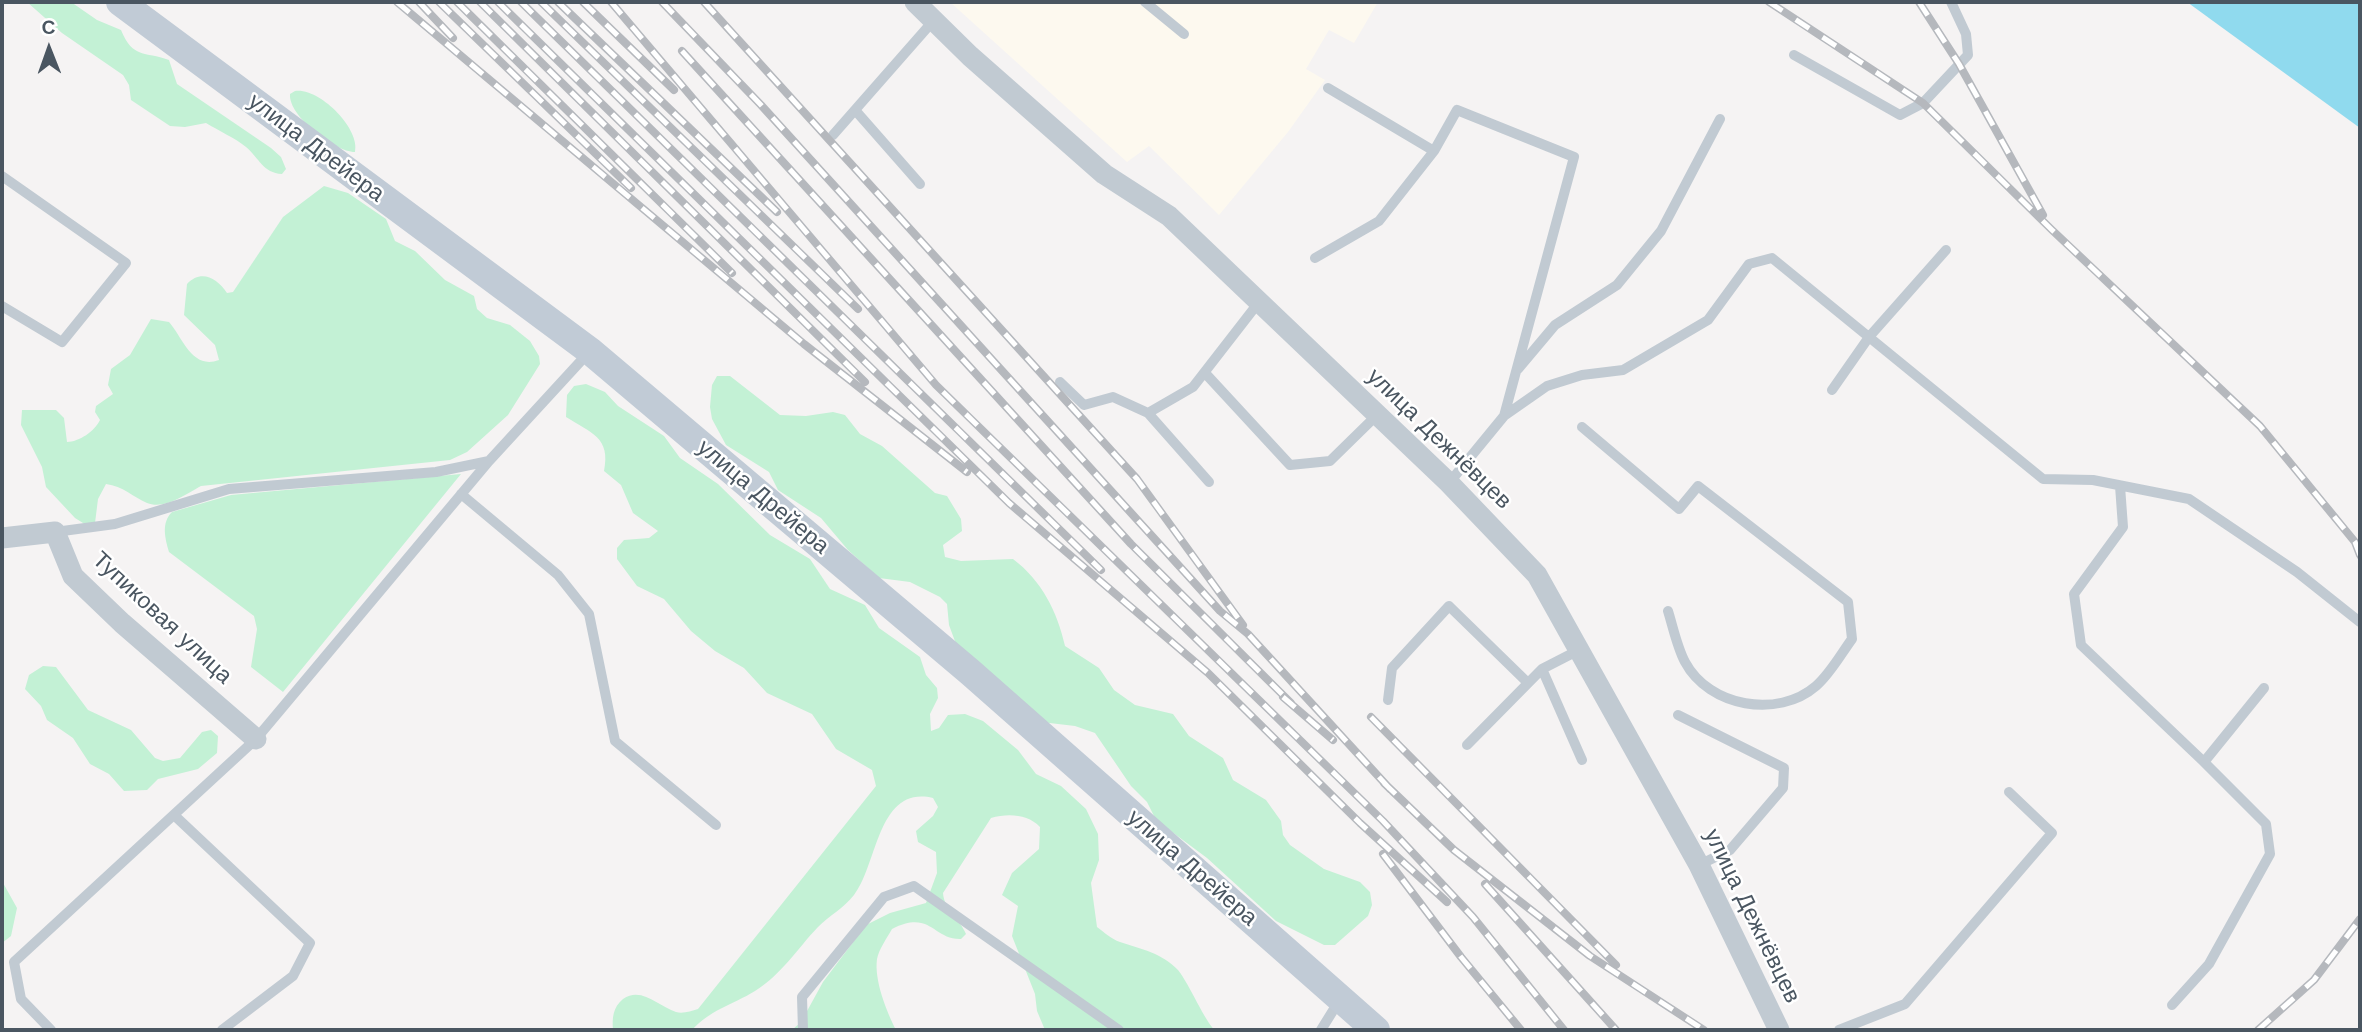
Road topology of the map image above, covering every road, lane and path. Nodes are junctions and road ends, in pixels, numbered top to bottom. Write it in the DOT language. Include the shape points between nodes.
graph roads {
  1 [pos="120,2"];
  2 [pos="915,2"];
  3 [pos="1145,2"];
  4 [pos="1951,2"];
  5 [pos="934,20"];
  6 [pos="1184,34"];
  7 [pos="1794,55"];
  8 [pos="1328,88"];
  9 [pos="855,110"];
  10 [pos="1720,119"];
  11 [pos="833,135"];
  12 [pos="1434,151"];
  13 [pos="2,176"];
  14 [pos="920,184"];
  15 [pos="1946,250"];
  16 [pos="1315,258"];
  17 [pos="1259,302"];
  18 [pos="2,306"];
  19 [pos="1869,337"];
  20 [pos="590,351"];
  21 [pos="1516,371"];
  22 [pos="1205,373"];
  23 [pos="1060,382"];
  24 [pos="1832,390"];
  25 [pos="1148,413"];
  26 [pos="1378,415"];
  27 [pos="1504,416"];
  28 [pos="1582,427"];
  29 [pos="489,461"];
  30 [pos="1209,482"];
  31 [pos="1449,483"];
  32 [pos="2120,486"];
  33 [pos="461,494"];
  34 [pos="55,532"];
  35 [pos="2,538"];
  36 [pos="1668,611"];
  37 [pos="2360,622"];
  38 [pos="1580,650"];
  39 [pos="1542,669"];
  40 [pos="1528,683"];
  41 [pos="2264,688"];
  42 [pos="1388,700"];
  43 [pos="1678,715"];
  44 [pos="256,739"];
  45 [pos="1467,745"];
  46 [pos="1581,760"];
  47 [pos="2204,762"];
  48 [pos="2008,792"];
  49 [pos="174,815"];
  50 [pos="716,825"];
  51 [pos="1699,864"];
  52 [pos="1341,999"];
  53 [pos="2172,1006"];
  54 [pos="51,1030"];
  55 [pos="222,1030"];
  56 [pos="803,1030"];
  57 [pos="1119,1030"];
  58 [pos="1321,1030"];
  59 [pos="1376,1030"];
  60 [pos="1779,1030"];
  61 [pos="1839,1030"];
  1 -- 20 [label="main road, улица Дрейера"];
  2 -- 5 [label="street, улица Дежнёвцев"];
  3 -- 6 [label="lane"];
  4 -- 7 [label="lane" via="1966,34 1968,55 1923,103 1900,115"];
  5 -- 9 [label="lane"];
  5 -- 17 [label="street, улица Дежнёвцев" via="1104,174 1169,216"];
  8 -- 12 [label="lane"];
  9 -- 11 [label="lane"];
  9 -- 14 [label="lane"];
  10 -- 21 [label="lane" via="1652,242 1617,285 1555,325"];
  12 -- 16 [label="lane" via="1379,220"];
  12 -- 21 [label="lane" via="1457,110 1574,157"];
  13 -- 18 [label="lane" via="126,263 62,341"];
  15 -- 19 [label="lane"];
  17 -- 22 [label="lane"];
  17 -- 26 [label="street, улица Дежнёвцев"];
  19 -- 24 [label="lane"];
  19 -- 27 [label="lane" via="1772,258 1749,264 1708,320 1623,370 1582,375 1547,386"];
  19 -- 32 [label="lane" via="2043,479 2094,480"];
  20 -- 29 [label="lane"];
  20 -- 52 [label="main road, улица Дрейера" via="970,672"];
  21 -- 27 [label="lane"];
  22 -- 25 [label="lane" via="1194,387"];
  22 -- 26 [label="lane" via="1290,465 1331,461"];
  23 -- 25 [label="lane" via="1084,405 1112,397"];
  25 -- 30 [label="lane"];
  26 -- 31 [label="street, улица Дежнёвцев"];
  27 -- 31 [label="lane"];
  28 -- 36 [label="lane" via="1679,509 1698,486 1848,602 1852,639 1816,686 1786,703 1754,705 1712,692 1685,663"];
  29 -- 33 [label="lane"];
  29 -- 34 [label="lane" via="436,472 229,489 115,524"];
  31 -- 38 [label="street, улица Дежнёвцев" via="1537,575"];
  32 -- 37 [label="lane" via="2189,499 2297,572"];
  32 -- 47 [label="lane" via="2123,527 2074,594 2081,645"];
  33 -- 44 [label="lane"];
  33 -- 50 [label="lane" via="558,575 589,614 615,741"];
  34 -- 35 [label="street"];
  34 -- 44 [label="street, Тупиковая улица" via="73,576"];
  38 -- 39 [label="lane"];
  38 -- 51 [label="street, улица Дежнёвцев"];
  39 -- 40 [label="lane"];
  39 -- 46 [label="lane"];
  40 -- 42 [label="lane" via="1449,606 1392,667"];
  40 -- 45 [label="lane"];
  41 -- 47 [label="lane"];
  43 -- 51 [label="lane" via="1784,768 1783,788 1730,850"];
  44 -- 49 [label="lane"];
  47 -- 53 [label="lane" via="2266,824 2270,854 2209,964"];
  48 -- 61 [label="lane" via="2052,833 1905,1004"];
  49 -- 54 [label="lane" via="14,962 21,999"];
  49 -- 55 [label="lane" via="310,943 293,976"];
  51 -- 60 [label="street, улица Дежнёвцев"];
  52 -- 58 [label="lane"];
  52 -- 59 [label="main road, улица Дрейера"];
  56 -- 57 [label="lane" via="802,997 884,897 914,886"];
}
